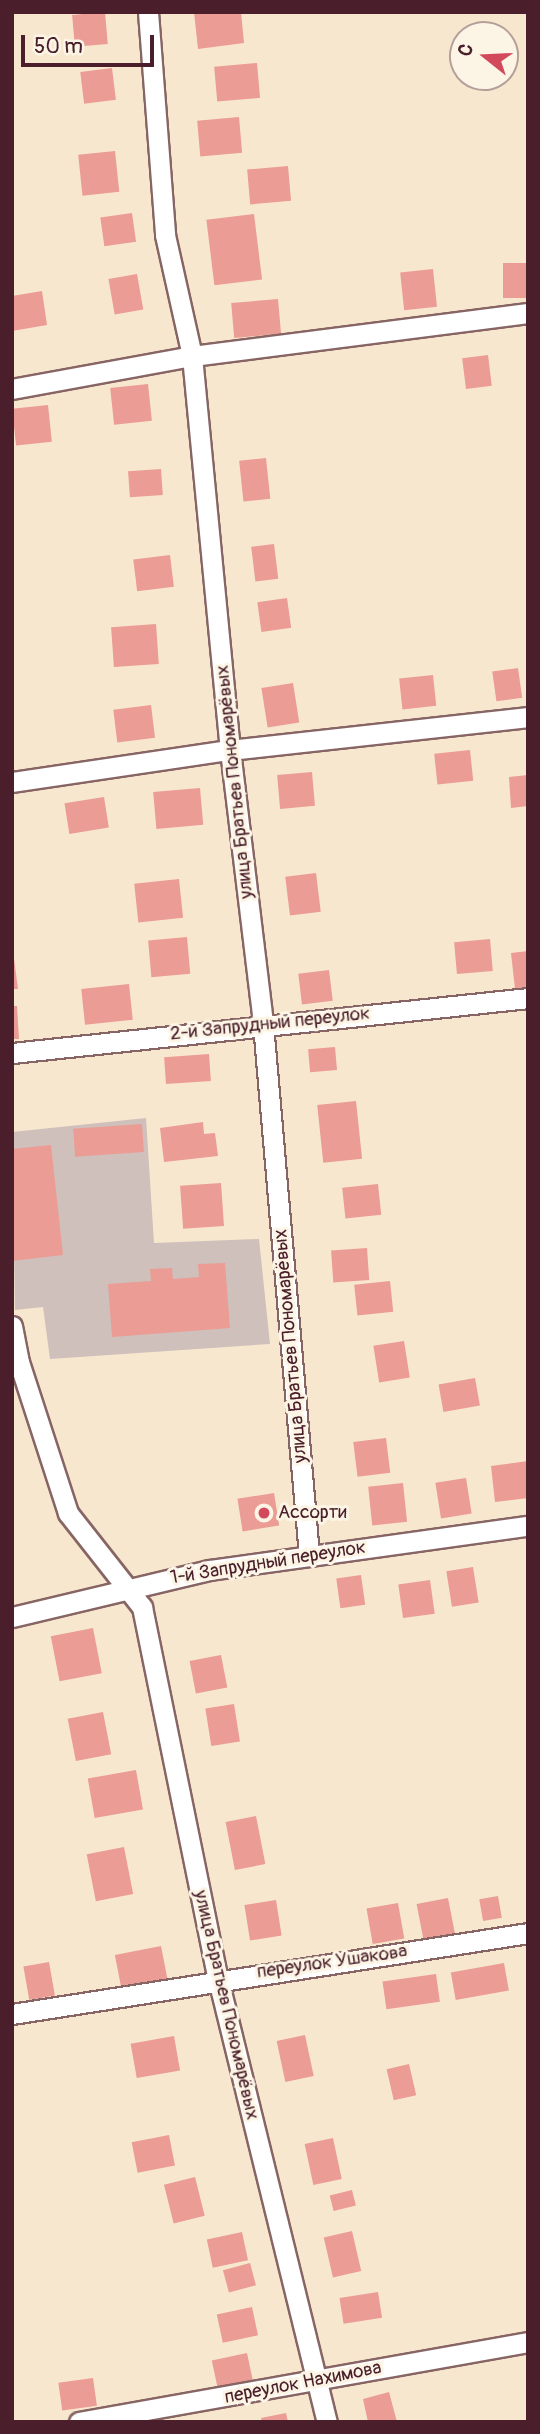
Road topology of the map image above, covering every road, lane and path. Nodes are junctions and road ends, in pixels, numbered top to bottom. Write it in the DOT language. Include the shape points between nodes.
graph roads {
  1 [pos="148,12"];
  2 [pos="528,313"];
  3 [pos="192,356"];
  4 [pos="12,389"];
  5 [pos="528,717"];
  6 [pos="230,750"];
  7 [pos="12,782"];
  8 [pos="528,998"];
  9 [pos="263,1024"];
  10 [pos="12,1053"];
  11 [pos="12,1326"];
  12 [pos="528,1526"];
  13 [pos="309,1555"];
  14 [pos="130,1588"];
  15 [pos="12,1617"];
  16 [pos="528,1933"];
  17 [pos="218,1979"];
  18 [pos="12,2014"];
  19 [pos="528,2342"];
  20 [pos="315,2379"];
  21 [pos="79,2422"];
  22 [pos="327,2422"];
  1 -- 3 [label="street, улица Братьев Пономарёвых" via="165,235"];
  2 -- 3 [label="street"];
  3 -- 4 [label="street"];
  3 -- 6 [label="street, улица Братьев Пономарёвых"];
  5 -- 6 [label="street"];
  6 -- 7 [label="street"];
  6 -- 9 [label="street, улица Братьев Пономарёвых"];
  8 -- 9 [label="street, 2-й Запрудный переулок"];
  9 -- 10 [label="street, 2-й Запрудный переулок"];
  9 -- 13 [label="street, улица Братьев Пономарёвых"];
  11 -- 14 [label="street, улица Братьев Пономарёвых" via="19,1362 68,1513"];
  12 -- 13 [label="street, 1-й Запрудный переулок"];
  13 -- 14 [label="street, 1-й Запрудный переулок"];
  14 -- 15 [label="street, 1-й Запрудный переулок"];
  14 -- 17 [label="street, улица Братьев Пономарёвых" via="142,1607"];
  16 -- 17 [label="street, переулок Ушакова"];
  17 -- 18 [label="street, переулок Ушакова" via="99,2003"];
  17 -- 20 [label="street, улица Братьев Пономарёвых"];
  19 -- 20 [label="street, переулок Нахимова"];
  20 -- 21 [label="street, переулок Нахимова" via="193,2405"];
  20 -- 22 [label="street, улица Братьев Пономарёвых"];
}
